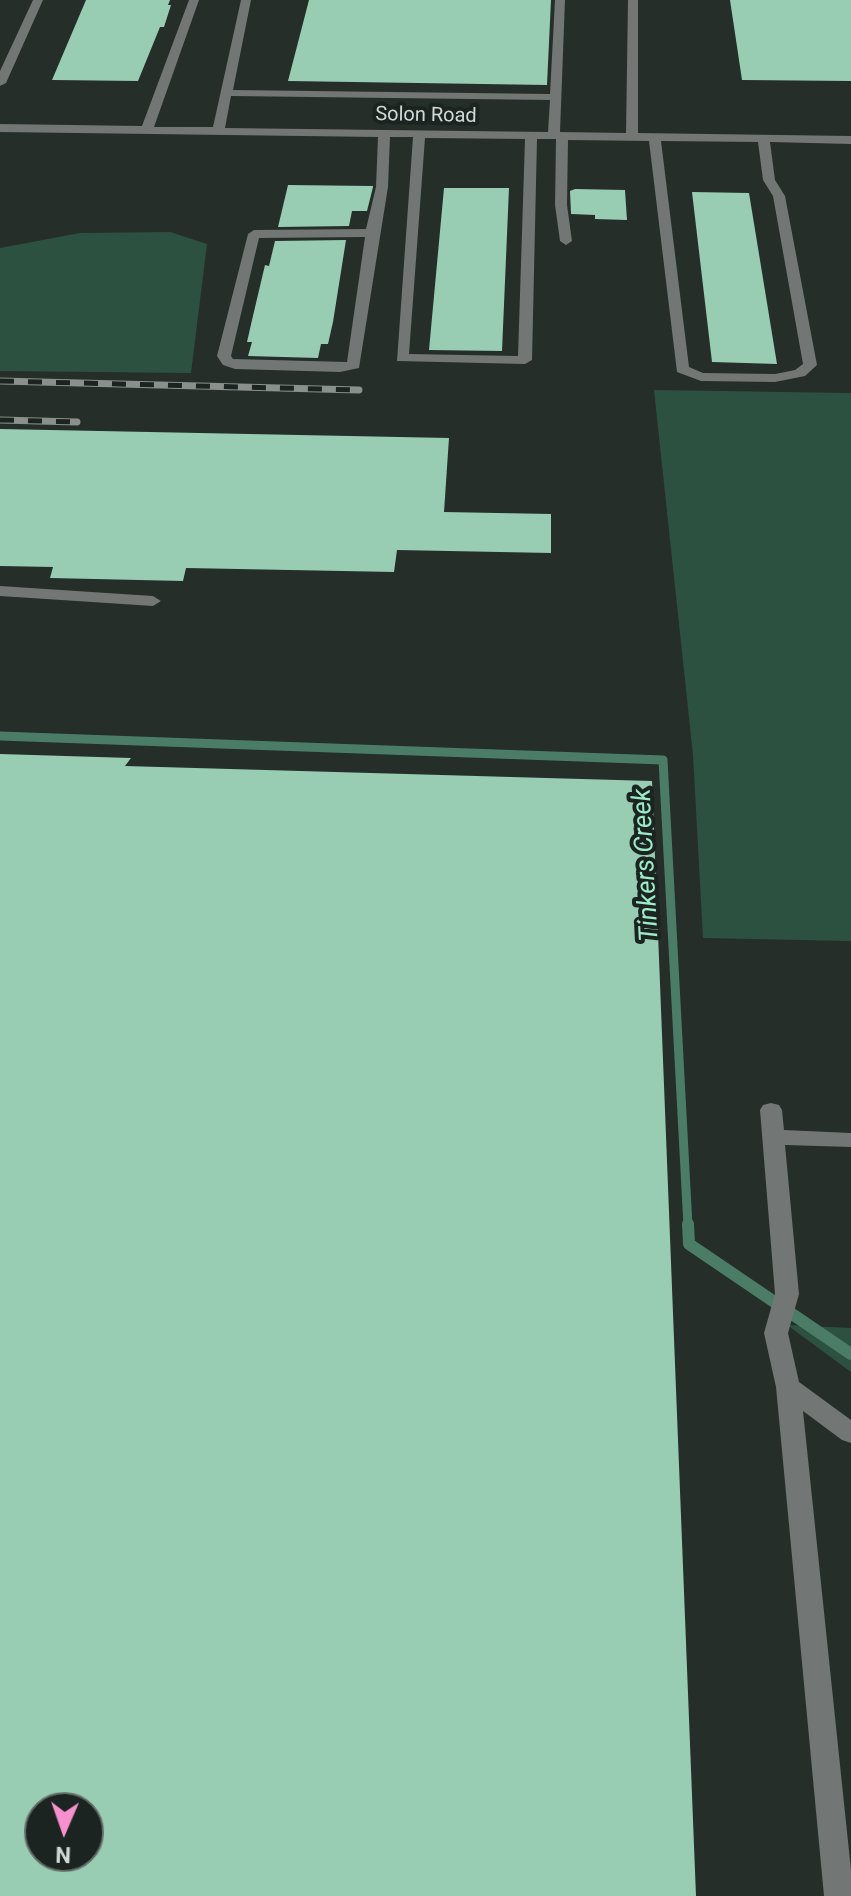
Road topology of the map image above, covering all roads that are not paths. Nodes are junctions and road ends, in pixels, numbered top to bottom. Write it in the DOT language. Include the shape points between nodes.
graph roads {
  1 [pos="38,0"];
  2 [pos="194,0"];
  3 [pos="246,0"];
  4 [pos="560,0"];
  5 [pos="633,0"];
  6 [pos="0,83"];
  7 [pos="226,93"];
  8 [pos="555,97"];
  9 [pos="0,128"];
  10 [pos="147,130"];
  11 [pos="218,131"];
  12 [pos="384,133"];
  13 [pos="419,134"];
  14 [pos="531,135"];
  15 [pos="558,136"];
  16 [pos="632,137"];
  17 [pos="655,137"];
  18 [pos="764,139"];
  19 [pos="851,140"];
  20 [pos="372,233"];
  21 [pos="566,241"];
  22 [pos="0,591"];
  23 [pos="153,601"];
  24 [pos="771,1110"];
  25 [pos="773,1137"];
  26 [pos="851,1140"];
  27 [pos="788,1387"];
  28 [pos="851,1433"];
  29 [pos="839,1896"];
  1 -- 6 [label="street"];
  2 -- 10 [label="street"];
  3 -- 7 [label="street"];
  4 -- 8 [label="street"];
  5 -- 16 [label="street"];
  7 -- 8 [label="street"];
  7 -- 11 [label="street"];
  8 -- 15 [label="street"];
  9 -- 10 [label="street, Solon Road"];
  10 -- 11 [label="street, Solon Road"];
  11 -- 12 [label="street, Solon Road"];
  12 -- 13 [label="street, Solon Road"];
  12 -- 20 [label="street" via="382,187"];
  13 -- 14 [label="street, Solon Road"];
  13 -- 14 [label="street" via="402,358 525,360"];
  14 -- 15 [label="street, Solon Road"];
  15 -- 16 [label="street, Solon Road"];
  15 -- 21 [label="street"];
  16 -- 17 [label="street, Solon Road"];
  17 -- 18 [label="street, Solon Road"];
  17 -- 18 [label="street" via="682,369 701,377 775,378 800,373 810,365"];
  18 -- 19 [label="street, Solon Road"];
  20 -- 20 [label="street" via="354,365 228,362 224,356 254,234"];
  22 -- 23 [label="street"];
  24 -- 25 [label="street"];
  25 -- 26 [label="street"];
  25 -- 27 [label="street" via="787,1294 776,1333"];
  27 -- 28 [label="street"];
  27 -- 29 [label="street"];
}
